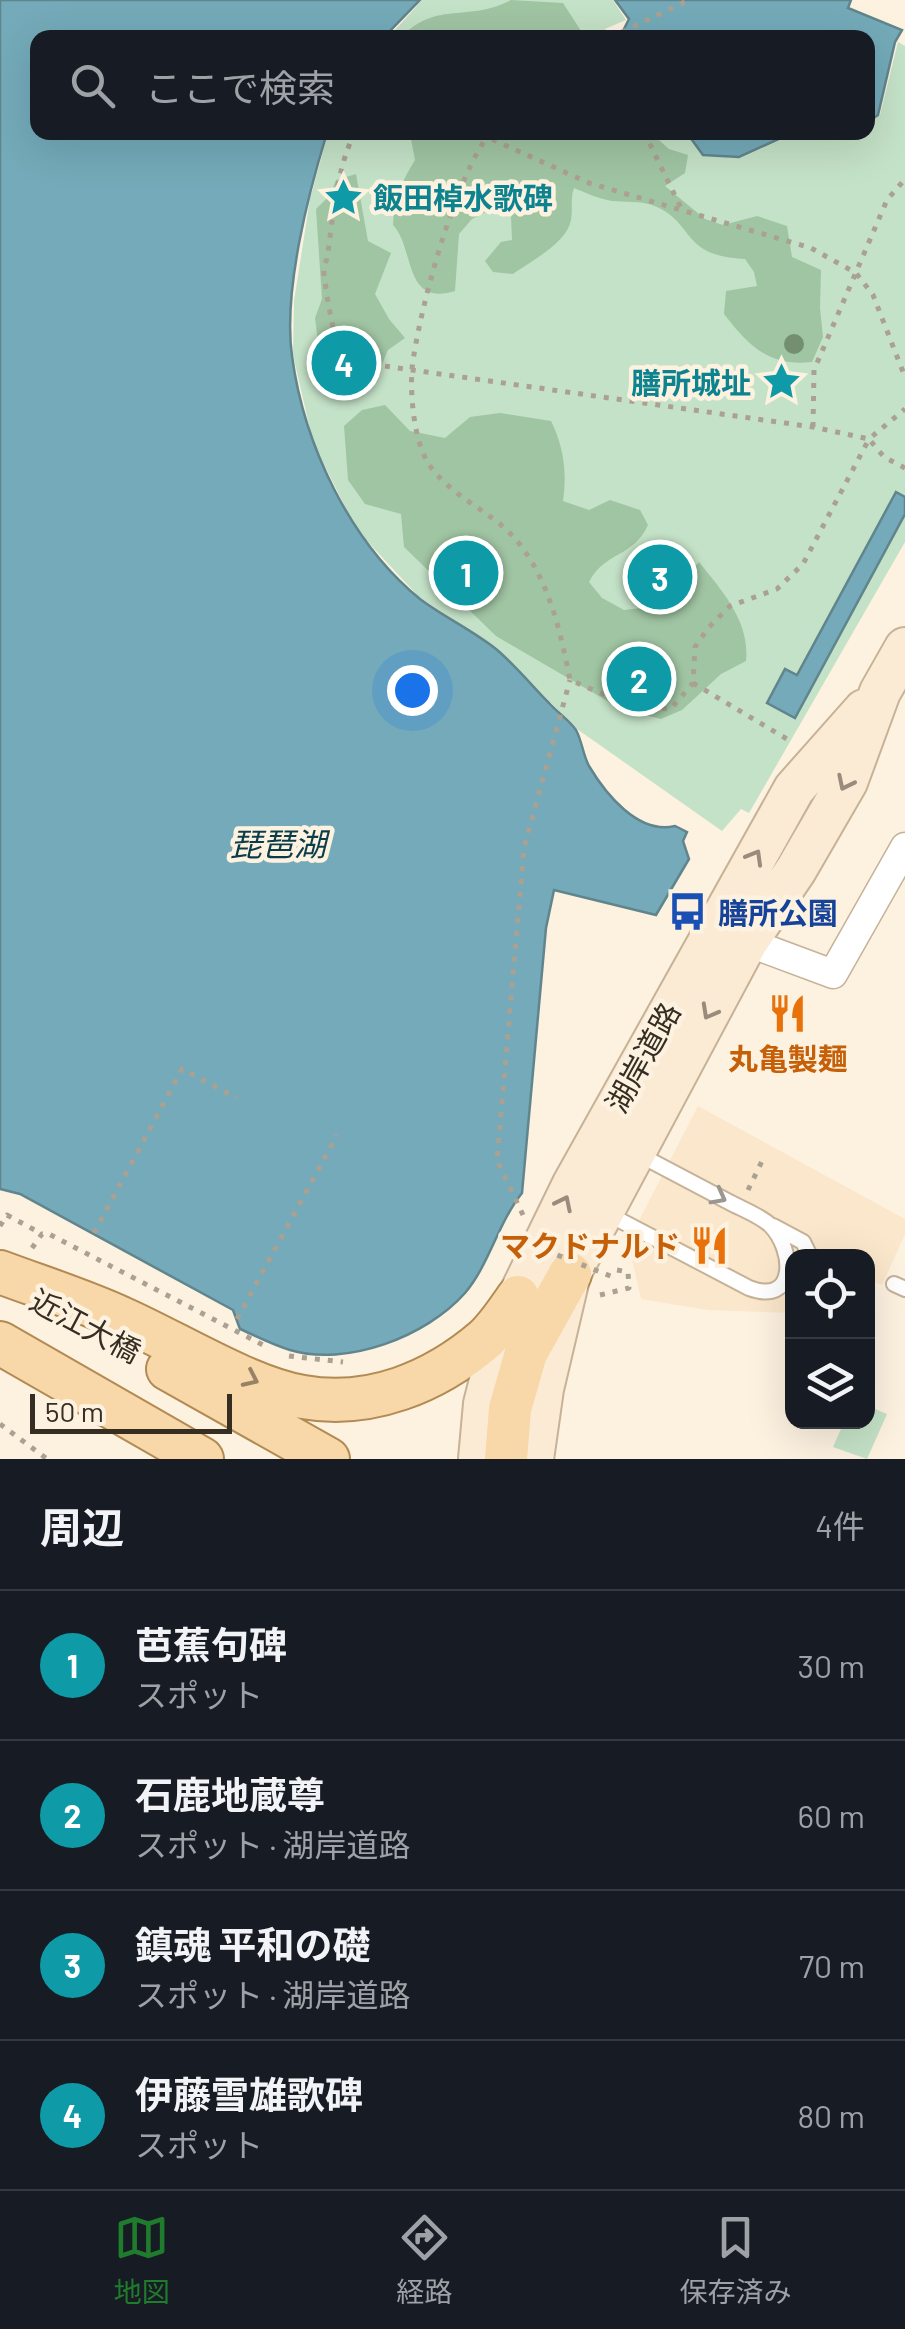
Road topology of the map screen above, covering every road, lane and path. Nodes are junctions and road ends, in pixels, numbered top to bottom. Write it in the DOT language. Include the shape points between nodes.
graph roads {
  1 [pos="690,0"];
  2 [pos="627,30"];
  3 [pos="351,140"];
  4 [pos="486,140"];
  5 [pos="500,140"];
  6 [pos="648,140"];
  7 [pos="905,179"];
  8 [pos="680,208"];
  9 [pos="856,273"];
  10 [pos="412,370"];
  11 [pos="905,377"];
  12 [pos="905,409"];
  13 [pos="814,427"];
  14 [pos="868,439"];
  15 [pos="905,468"];
  16 [pos="904,653"];
  17 [pos="570,680"];
  18 [pos="694,683"];
  19 [pos="880,692"];
  20 [pos="792,742"];
  21 [pos="905,847"];
  22 [pos="747,942"];
  23 [pos="237,1098"];
  24 [pos="337,1135"];
  25 [pos="633,1152"];
  26 [pos="520,1211"];
  27 [pos="602,1211"];
  28 [pos="768,1223"];
  29 [pos="0,1226"];
  30 [pos="94,1233"];
  31 [pos="42,1234"];
  32 [pos="510,1236"];
  33 [pos="806,1249"];
  34 [pos="10,1268"];
  35 [pos="584,1285"];
  36 [pos="785,1290"];
  37 [pos="770,1292"];
  38 [pos="518,1297"];
  39 [pos="237,1318"];
  40 [pos="0,1343"];
  41 [pos="264,1346"];
  42 [pos="282,1354"];
  43 [pos="0,1356"];
  44 [pos="342,1362"];
  45 [pos="0,1424"];
  46 [pos="46,1459"];
  47 [pos="162,1459"];
  48 [pos="202,1459"];
  49 [pos="328,1459"];
  50 [pos="479,1459"];
  51 [pos="506,1459"];
  52 [pos="534,1459"];
  1 -- 2 [label="path"];
  3 -- 10 [label="path" via="323,270 330,323 340,350 363,362"];
  4 -- 10 [label="path" via="436,261"];
  5 -- 8 [label="path" via="590,183"];
  6 -- 8 [label="path"];
  7 -- 9 [label="path" via="888,200"];
  8 -- 9 [label="path" via="811,248"];
  9 -- 11 [label="path" via="873,295"];
  9 -- 13 [label="path" via="814,370"];
  10 -- 13 [label="path"];
  10 -- 17 [label="path" via="428,463 456,496 524,546 560,630"];
  12 -- 14 [label="path"];
  13 -- 14 [label="path"];
  14 -- 15 [label="path"];
  14 -- 18 [label="path" via="796,573 776,590 730,606 708,627 695,647"];
  16 -- 19 [label="main road, 湖岸道路"];
  17 -- 18 [label="path" via="632,707 671,709"];
  17 -- 26 [label="path" via="524,848 520,887 497,1160"];
  18 -- 20 [label="path"];
  19 -- 22 [label="main road, 湖岸道路, one-way" via="847,782"];
  38 -- 19 [label="main road, 湖岸道路, one-way" via="624,1089 794,789"];
  21 -- 22 [label="street" via="833,974"];
  22 -- 25 [label="main road, 湖岸道路, one-way"];
  23 -- 30 [label="path" via="182,1069"];
  24 -- 39 [label="path"];
  25 -- 27 [label="main road, 湖岸道路"];
  25 -- 28 [label="lane, one-way"];
  27 -- 35 [label="main road, 湖岸道路"];
  27 -- 37 [label="lane" via="749,1288"];
  28 -- 33 [label="lane"];
  28 -- 37 [label="lane" via="786,1246 789,1263 780,1287"];
  29 -- 31 [label="path" via="6,1215"];
  31 -- 34 [label="path"];
  31 -- 41 [label="path"];
  32 -- 35 [label="path, bridge" via="613,1277 617,1270 628,1272 629,1288 613,1292"];
  34 -- 38 [label="main road, one-way" via="303,1398 348,1399 418,1384 488,1336"];
  34 -- 49 [label="main road, 近江大橋"];
  35 -- 51 [label="main road" via="526,1354 510,1409"];
  35 -- 52 [label="main road, 湖岸道路" via="543,1389"];
  36 -- 37 [label="lane"];
  38 -- 50 [label="main road, 湖岸道路" via="484,1404"];
  40 -- 48 [label="main road"];
  42 -- 44 [label="path"];
  43 -- 47 [label="main road"];
  45 -- 46 [label="path"];
}
